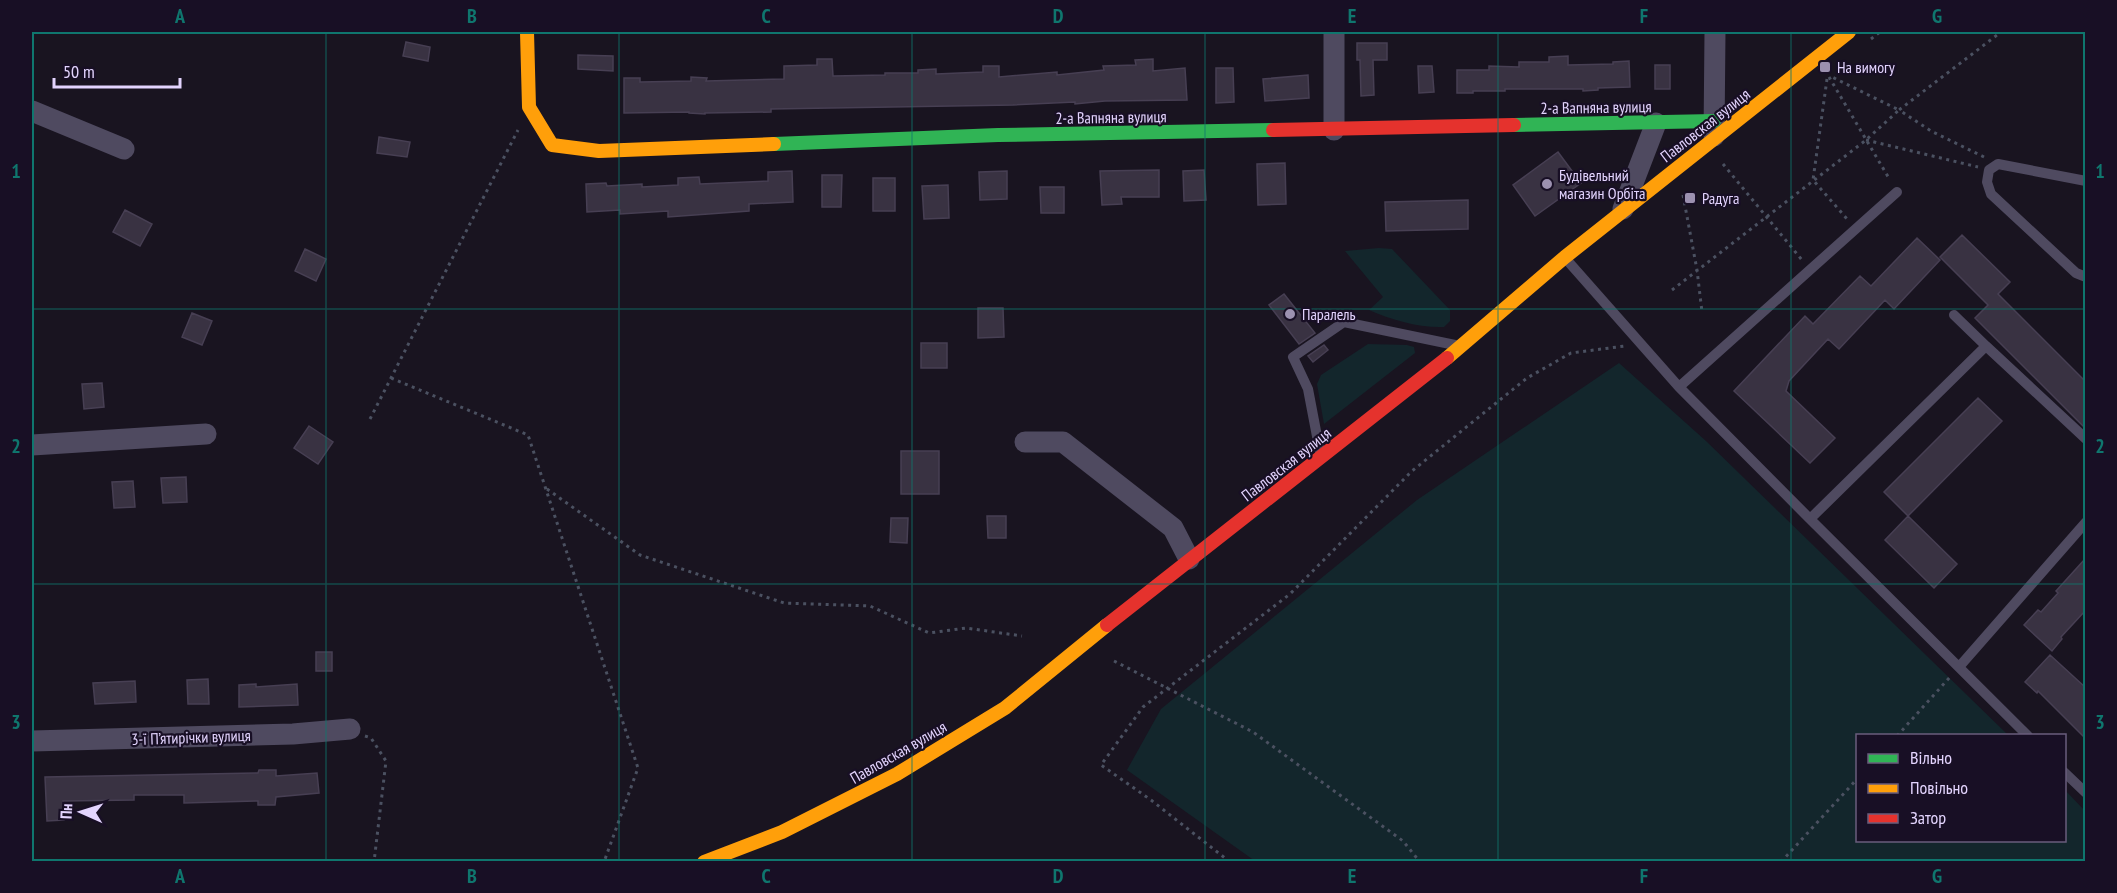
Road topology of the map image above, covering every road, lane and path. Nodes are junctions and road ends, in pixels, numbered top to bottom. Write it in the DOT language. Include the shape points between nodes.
graph roads {
  1 [pos="527,32"];
  2 [pos="1334,32"];
  3 [pos="1715,32"];
  4 [pos="1849,32"];
  5 [pos="2001,32"];
  6 [pos="1827,74"];
  7 [pos="529,107"];
  8 [pos="1899,110"];
  9 [pos="32,111"];
  10 [pos="1656,123"];
  11 [pos="1334,130"];
  12 [pos="1714,130"];
  13 [pos="1866,140"];
  14 [pos="124,149"];
  15 [pos="1722,163"];
  16 [pos="1994,167"];
  17 [pos="1813,180"];
  18 [pos="2085,181"];
  19 [pos="1897,192"];
  20 [pos="1683,195"];
  21 [pos="1621,212"];
  22 [pos="1766,218"];
  23 [pos="1856,229"];
  24 [pos="1565,257"];
  25 [pos="1809,269"];
  26 [pos="1697,270"];
  27 [pos="2085,277"];
  28 [pos="1672,290"];
  29 [pos="1702,312"];
  30 [pos="1954,315"];
  31 [pos="1642,345"];
  32 [pos="1461,346"];
  33 [pos="1986,346"];
  34 [pos="391,378"];
  35 [pos="1679,387"];
  36 [pos="370,419"];
  37 [pos="206,434"];
  38 [pos="2085,439"];
  39 [pos="1025,442"];
  40 [pos="32,445"];
  41 [pos="1321,458"];
  42 [pos="546,488"];
  43 [pos="1809,519"];
  44 [pos="2085,522"];
  45 [pos="1189,559"];
  46 [pos="1022,636"];
  47 [pos="1114,661"];
  48 [pos="1959,667"];
  49 [pos="350,729"];
  50 [pos="1898,734"];
  51 [pos="2027,734"];
  52 [pos="32,741"];
  53 [pos="2066,774"];
  54 [pos="1856,779"];
  55 [pos="2085,793"];
  56 [pos="374,861"];
  57 [pos="604,861"];
  58 [pos="704,861"];
  59 [pos="1230,861"];
  60 [pos="1420,861"];
  61 [pos="1781,861"];
  1 -- 7 [label="main road"];
  2 -- 11 [label="street"];
  3 -- 12 [label="street"];
  4 -- 12 [label="main road, Павловская вулиця"];
  5 -- 8 [label="path"];
  6 -- 8 [label="path"];
  6 -- 13 [label="path"];
  6 -- 17 [label="path"];
  7 -- 11 [label="main road, 2-а Вапняна вулиця" via="552,145 599,151 998,135"];
  7 -- 34 [label="path"];
  8 -- 13 [label="path"];
  8 -- 16 [label="path"];
  9 -- 14 [label="street"];
  10 -- 11 [label="main road, 2-а Вапняна вулиця"];
  10 -- 12 [label="main road, 2-а Вапняна вулиця"];
  10 -- 21 [label="street"];
  12 -- 21 [label="main road, Павловская вулиця"];
  13 -- 16 [label="path"];
  13 -- 17 [label="path"];
  13 -- 19 [label="path"];
  15 -- 22 [label="path"];
  16 -- 18 [label="lane"];
  16 -- 27 [label="lane" via="1987,182 1991,194"];
  17 -- 22 [label="path"];
  17 -- 23 [label="path"];
  19 -- 23 [label="lane"];
  20 -- 26 [label="path"];
  21 -- 24 [label="main road, Павловская вулиця"];
  22 -- 25 [label="path"];
  22 -- 26 [label="path"];
  23 -- 25 [label="lane"];
  24 -- 31 [label="lane"];
  24 -- 32 [label="main road, Павловская вулиця"];
  25 -- 35 [label="lane"];
  26 -- 28 [label="path"];
  26 -- 29 [label="path"];
  30 -- 33 [label="lane"];
  31 -- 35 [label="lane"];
  31 -- 59 [label="path" via="1570,353 1527,378 1412,471 1290,594 1143,707 1101,765"];
  32 -- 41 [label="main road, Павловская вулиця"];
  32 -- 41 [label="lane" via="1344,322 1293,357 1308,389"];
  33 -- 38 [label="lane"];
  33 -- 43 [label="lane"];
  34 -- 36 [label="path"];
  34 -- 42 [label="path" via="528,435"];
  35 -- 43 [label="lane"];
  37 -- 40 [label="street"];
  39 -- 45 [label="street" via="1063,442 1173,528"];
  41 -- 45 [label="main road, Павловская вулиця"];
  42 -- 46 [label="path" via="640,555 784,603 870,606 929,633 966,628"];
  42 -- 57 [label="path" via="638,768"];
  43 -- 48 [label="lane"];
  44 -- 48 [label="lane"];
  45 -- 58 [label="main road, Павловская вулиця" via="1005,708 897,774 782,832"];
  47 -- 60 [label="path" via="1252,732 1403,841"];
  48 -- 50 [label="path"];
  48 -- 51 [label="lane"];
  49 -- 52 [label="street, 3-ї П’ятирічки вулиця"];
  49 -- 56 [label="path" via="371,738 386,761"];
  53 -- 55 [label="lane"];
  54 -- 61 [label="path"];
}
